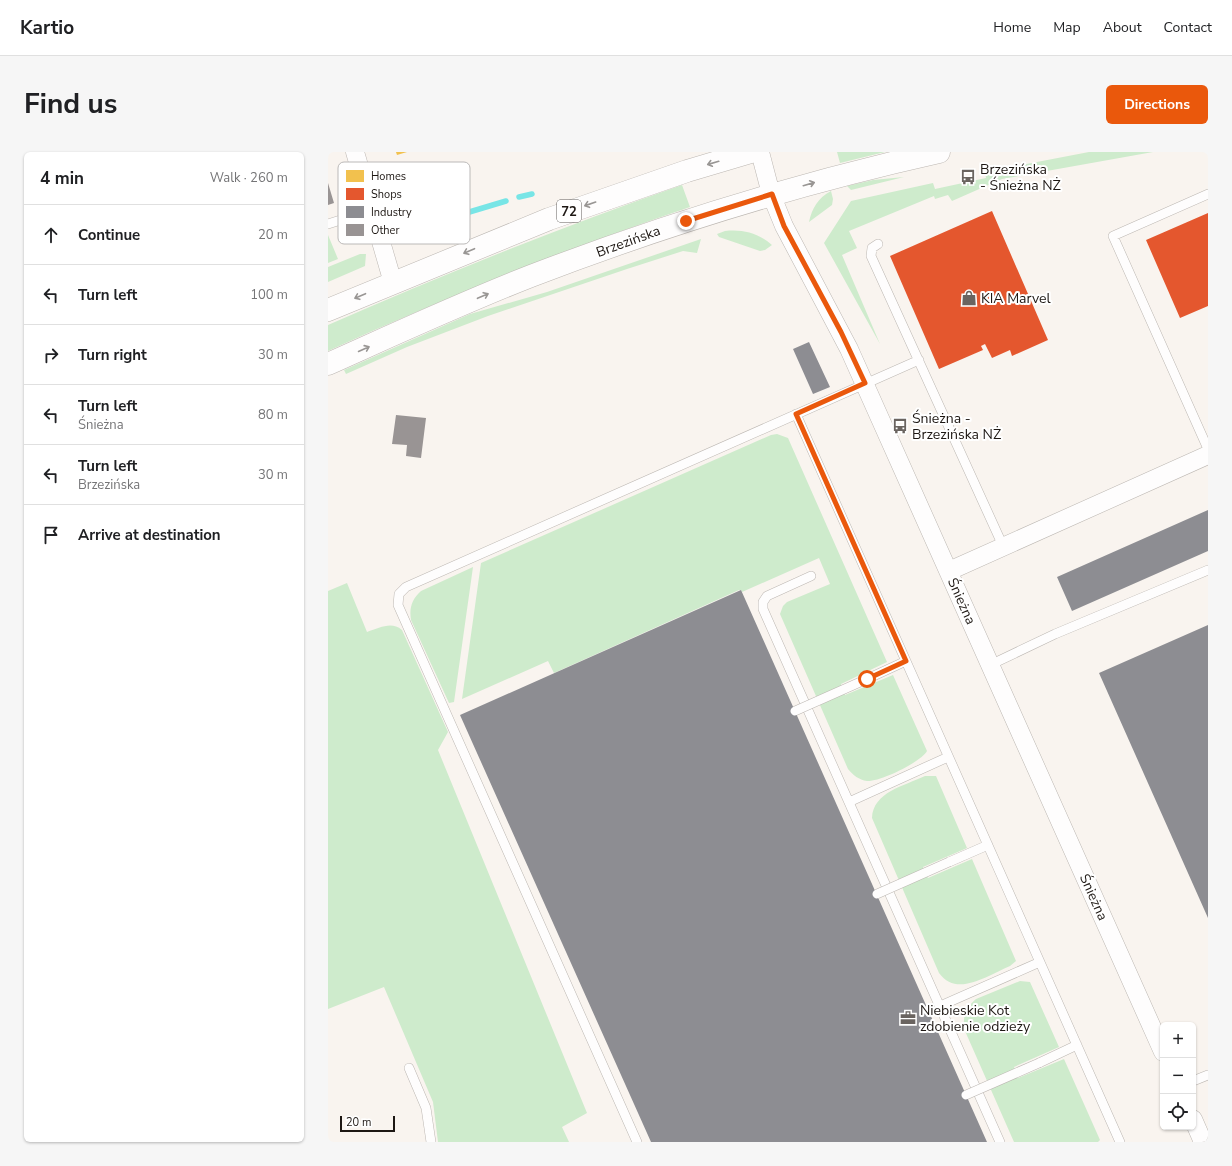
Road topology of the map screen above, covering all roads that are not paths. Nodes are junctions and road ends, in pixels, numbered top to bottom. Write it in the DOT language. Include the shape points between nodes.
graph roads {
  1 [pos="355,152"];
  2 [pos="751,152"];
  3 [pos="760,152"];
  4 [pos="939,152"];
  5 [pos="358,162"];
  6 [pos="772,194"];
  7 [pos="1208,194"];
  8 [pos="338,221"];
  9 [pos="328,224"];
  10 [pos="381,244"];
  11 [pos="878,244"];
  12 [pos="392,283"];
  13 [pos="328,310"];
  14 [pos="919,360"];
  15 [pos="328,364"];
  16 [pos="865,383"];
  17 [pos="796,414"];
  18 [pos="1208,449"];
  19 [pos="1208,455"];
  20 [pos="1003,546"];
  21 [pos="1208,570"];
  22 [pos="948,571"];
  23 [pos="811,576"];
  24 [pos="906,661"];
  25 [pos="990,665"];
  26 [pos="795,710"];
  27 [pos="948,756"];
  28 [pos="849,802"];
  29 [pos="988,845"];
  30 [pos="877,894"];
  31 [pos="1040,962"];
  32 [pos="940,1006"];
  33 [pos="1077,1045"];
  34 [pos="1160,1045"];
  35 [pos="409,1068"];
  36 [pos="1208,1074"];
  37 [pos="1196,1080"];
  38 [pos="966,1095"];
  39 [pos="1196,1126"];
  40 [pos="1118,1141"];
  41 [pos="432,1142"];
  42 [pos="637,1142"];
  43 [pos="1000,1142"];
  44 [pos="1203,1142"];
  1 -- 5 [label="street"];
  2 -- 12 [label="main road, 72, one-way" via="687,171 548,219"];
  3 -- 6 [label="street, Śnieżna"];
  6 -- 4 [label="main road, Brzezińska, one-way"];
  15 -- 6 [label="main road, Brzezińska, one-way" via="531,276 671,226"];
  6 -- 16 [label="street, Śnieżna" via="784,226 839,328"];
  7 -- 18 [label="lane" via="1112,236"];
  8 -- 9 [label="lane"];
  10 -- 12 [label="street"];
  11 -- 14 [label="lane" via="872,248 871,256"];
  12 -- 13 [label="main road, 72, one-way"];
  14 -- 16 [label="lane"];
  14 -- 20 [label="lane"];
  16 -- 17 [label="lane"];
  16 -- 22 [label="street, Śnieżna"];
  17 -- 24 [label="lane"];
  17 -- 42 [label="lane" via="406,587 399,594 398,605"];
  19 -- 20 [label="street"];
  20 -- 22 [label="street"];
  21 -- 25 [label="lane" via="1055,634"];
  22 -- 25 [label="street, Śnieżna"];
  23 -- 28 [label="lane" via="767,596 763,602 763,609"];
  24 -- 26 [label="lane, bridge"];
  24 -- 27 [label="lane"];
  25 -- 34 [label="street, Śnieżna"];
  27 -- 28 [label="lane"];
  27 -- 29 [label="lane"];
  28 -- 32 [label="lane"];
  29 -- 30 [label="lane, bridge"];
  29 -- 31 [label="lane"];
  31 -- 32 [label="lane"];
  31 -- 33 [label="lane"];
  32 -- 43 [label="lane"];
  33 -- 38 [label="lane, bridge"];
  33 -- 40 [label="lane"];
  35 -- 41 [label="lane" via="426,1108"];
  36 -- 37 [label="lane"];
  39 -- 44 [label="street"];
}
